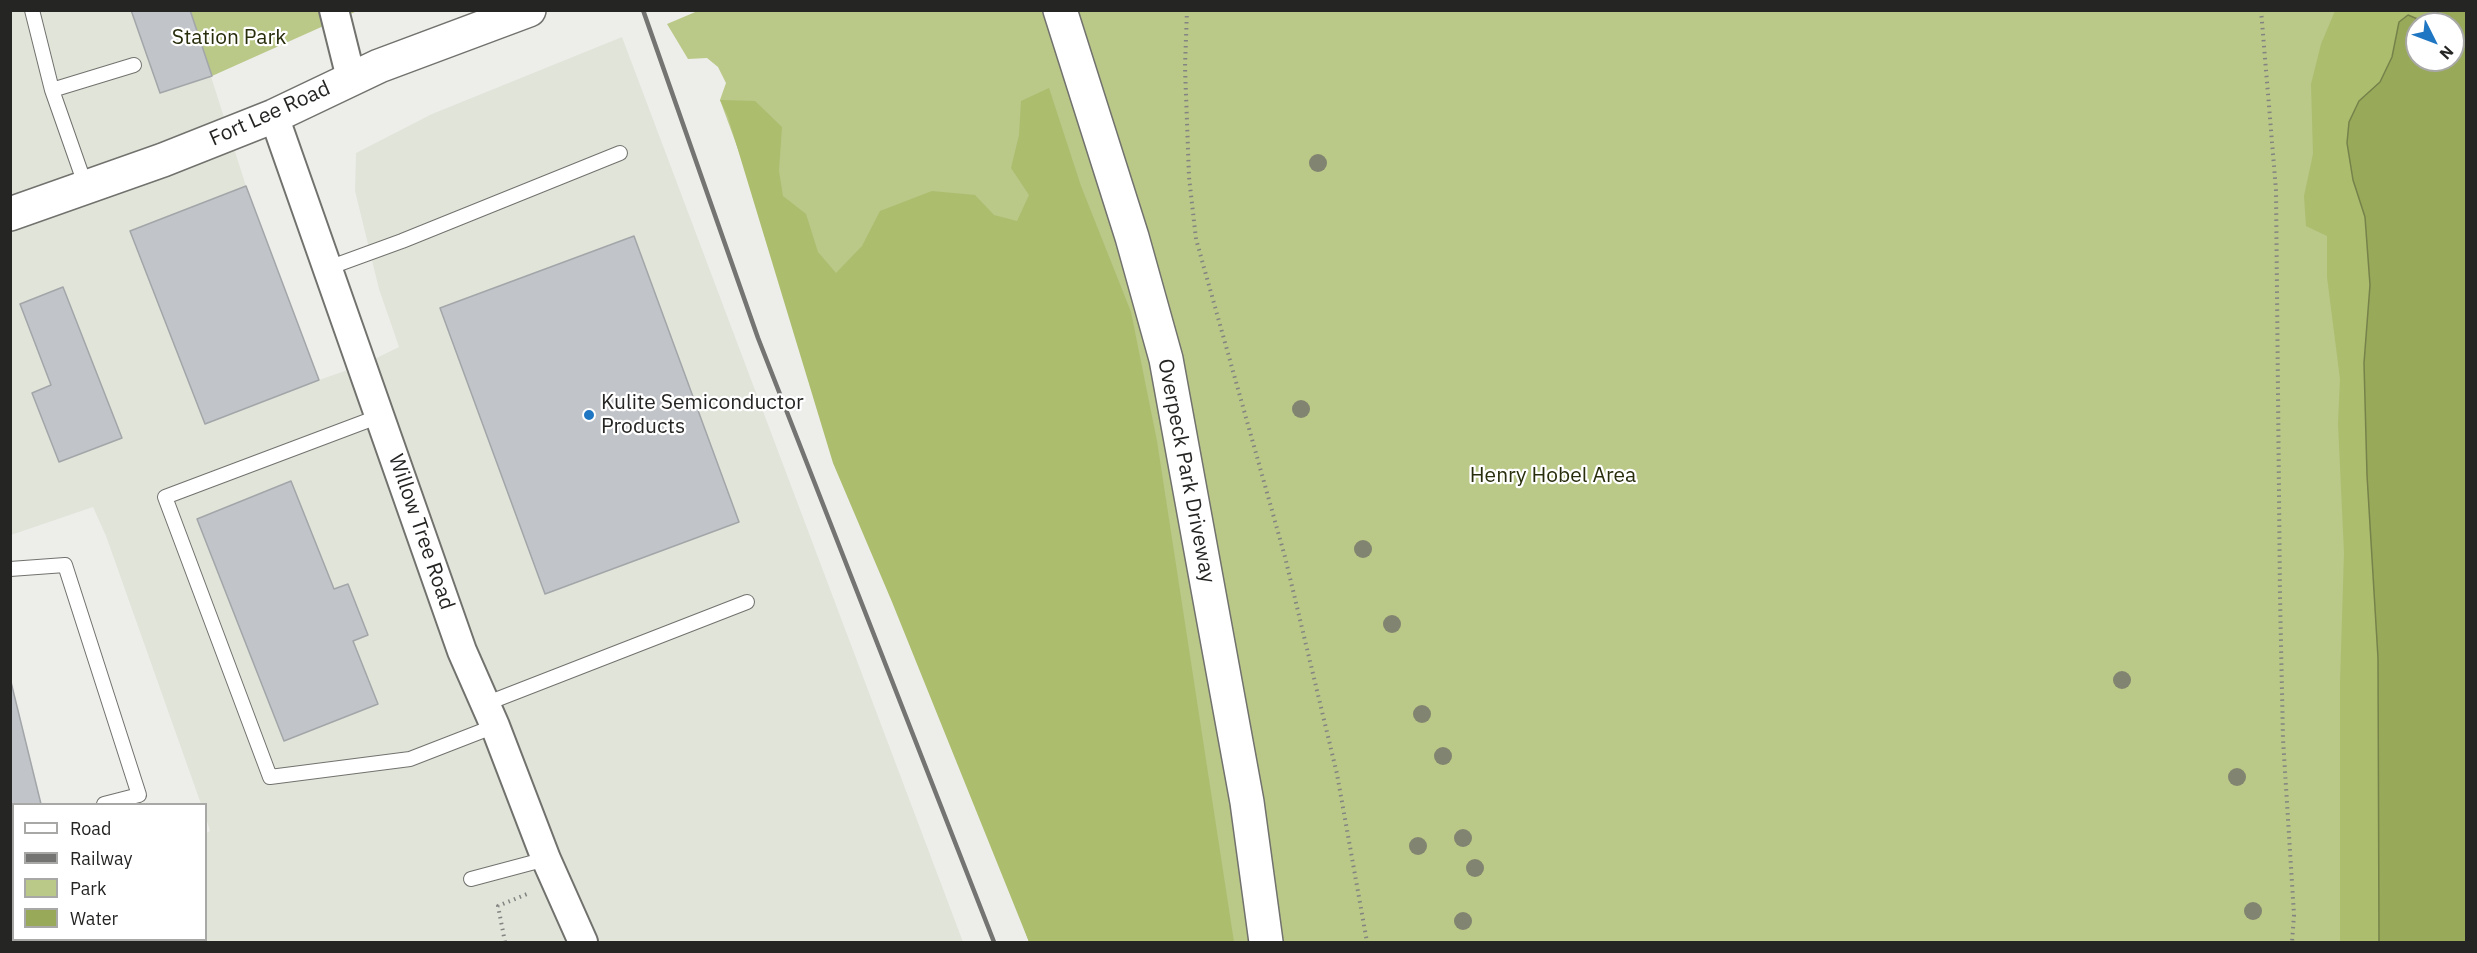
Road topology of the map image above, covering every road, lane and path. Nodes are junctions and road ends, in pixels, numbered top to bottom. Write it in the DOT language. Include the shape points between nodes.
graph roads {
  1 [pos="33,10"];
  2 [pos="334,10"];
  3 [pos="529,10"];
  4 [pos="1060,10"];
  5 [pos="1187,10"];
  6 [pos="2261,10"];
  7 [pos="134,65"];
  8 [pos="351,78"];
  9 [pos="52,90"];
  10 [pos="274,116"];
  11 [pos="620,153"];
  12 [pos="86,187"];
  13 [pos="10,214"];
  14 [pos="328,268"];
  15 [pos="380,416"];
  16 [pos="10,569"];
  17 [pos="747,602"];
  18 [pos="490,715"];
  19 [pos="108,803"];
  20 [pos="551,870"];
  21 [pos="471,879"];
  22 [pos="505,942"];
  23 [pos="583,942"];
  24 [pos="1266,942"];
  25 [pos="1367,942"];
  26 [pos="2292,942"];
  1 -- 9 [label="lane"];
  2 -- 8 [label="street"];
  3 -- 8 [label="street, Fort Lee Road"];
  4 -- 24 [label="street, Overpeck Park Driveway" via="1166,359 1245,790"];
  5 -- 25 [label="path" via="1185,67 1196,239 1285,557 1337,774"];
  6 -- 26 [label="path" via="2276,190 2280,620 2294,915"];
  7 -- 9 [label="lane"];
  8 -- 10 [label="street, Fort Lee Road"];
  9 -- 12 [label="lane"];
  10 -- 12 [label="street, Fort Lee Road"];
  10 -- 14 [label="street, Willow Tree Road"];
  11 -- 14 [label="lane"];
  12 -- 13 [label="street, Fort Lee Road"];
  14 -- 15 [label="street, Willow Tree Road"];
  15 -- 18 [label="street, Willow Tree Road" via="462,651"];
  15 -- 18 [label="lane" via="165,497 270,777 410,759"];
  16 -- 19 [label="lane" via="65,565 139,795"];
  17 -- 18 [label="lane"];
  18 -- 20 [label="street, Willow Tree Road"];
  20 -- 21 [label="lane"];
  20 -- 22 [label="path" via="498,906"];
  20 -- 23 [label="street, Willow Tree Road"];
}
